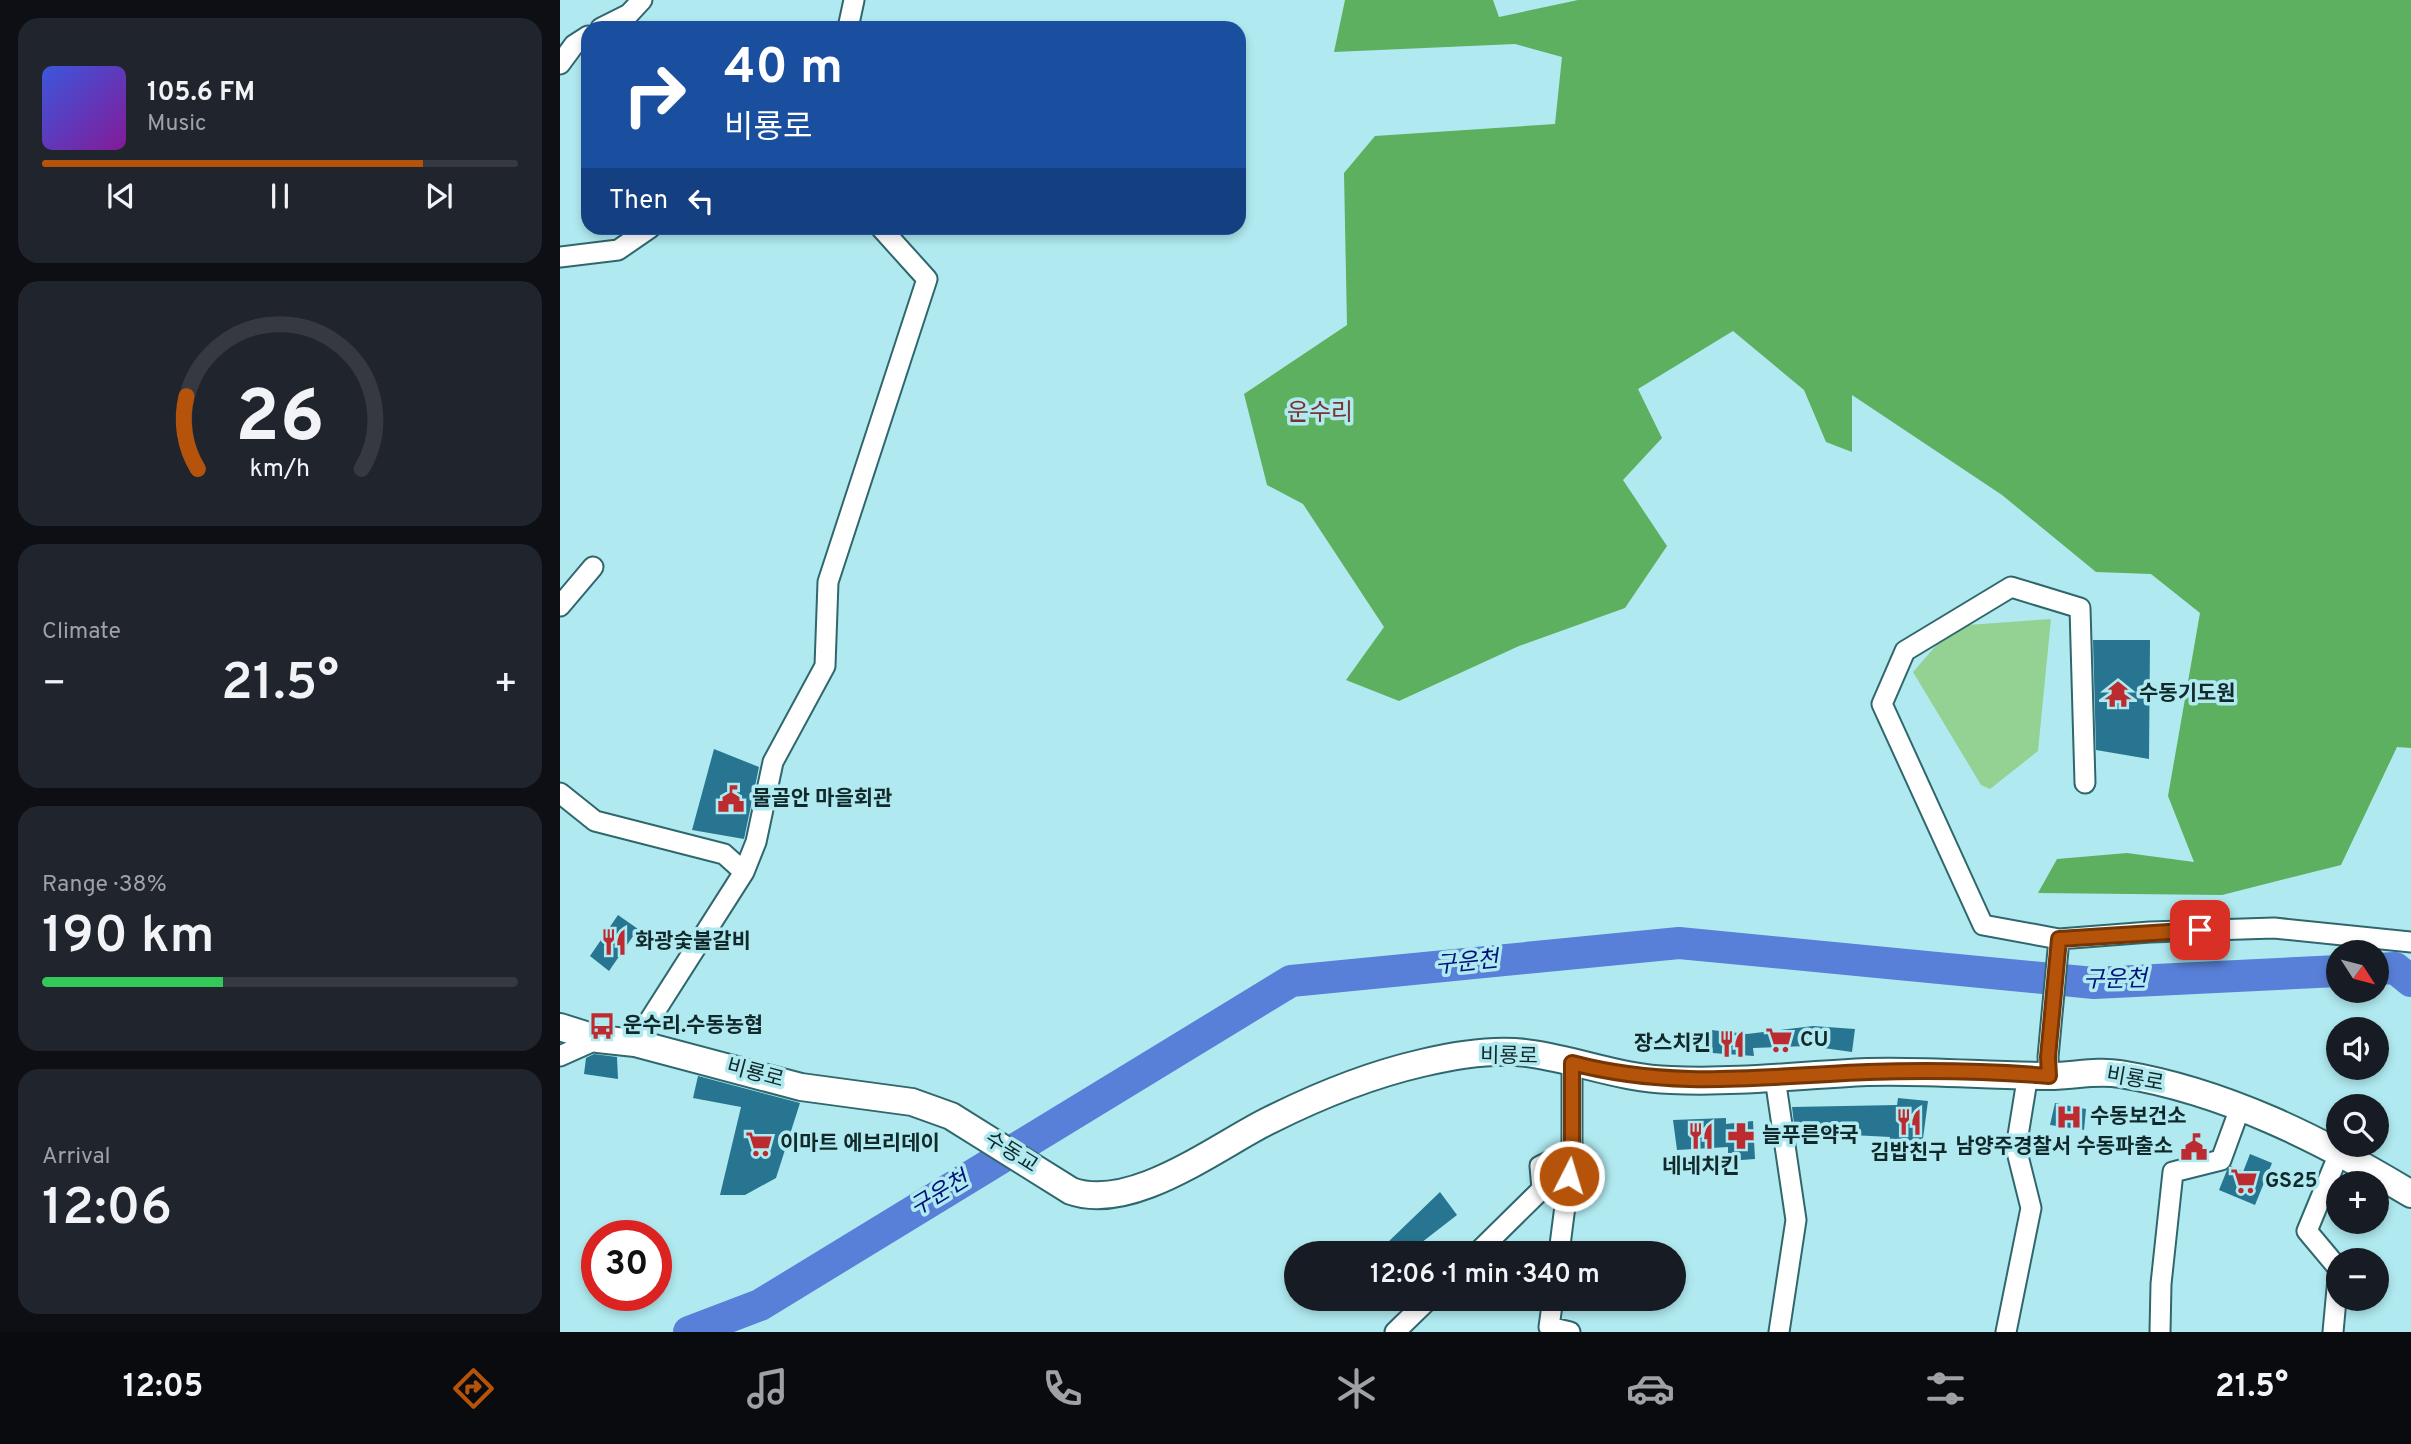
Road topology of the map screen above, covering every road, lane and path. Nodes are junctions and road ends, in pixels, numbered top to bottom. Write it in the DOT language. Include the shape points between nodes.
graph roads {
  1 [pos="642,0"];
  2 [pos="854,0"];
  3 [pos="615,21"];
  4 [pos="850,21"];
  5 [pos="581,40"];
  6 [pos="560,64"];
  7 [pos="640,235"];
  8 [pos="887,235"];
  9 [pos="560,257"];
  10 [pos="593,567"];
  11 [pos="560,606"];
  12 [pos="2085,783"];
  13 [pos="560,793"];
  14 [pos="744,872"];
  15 [pos="2411,942"];
  16 [pos="2058,943"];
  17 [pos="560,1027"];
  18 [pos="598,1039"];
  19 [pos="635,1043"];
  20 [pos="560,1056"];
  21 [pos="1572,1063"];
  22 [pos="2041,1069"];
  23 [pos="1775,1079"];
  24 [pos="2240,1108"];
  25 [pos="951,1116"];
  26 [pos="2326,1145"];
  27 [pos="1572,1151"];
  28 [pos="2338,1157"];
  29 [pos="2350,1157"];
  30 [pos="1072,1191"];
  31 [pos="2411,1194"];
  32 [pos="1489,1241"];
  33 [pos="1561,1241"];
  34 [pos="2326,1254"];
  35 [pos="1417,1311"];
  36 [pos="1551,1311"];
  37 [pos="2335,1311"];
  38 [pos="1395,1332"];
  39 [pos="1570,1332"];
  40 [pos="1779,1332"];
  41 [pos="2006,1332"];
  42 [pos="2160,1332"];
  43 [pos="2333,1332"];
  1 -- 3 [label="street"];
  2 -- 4 [label="street"];
  5 -- 6 [label="street"];
  7 -- 9 [label="street" via="618,250"];
  8 -- 14 [label="street" via="927,279 828,582 825,666 773,762 756,842"];
  10 -- 11 [label="street"];
  12 -- 16 [label="street" via="2080,608 2011,587 1905,651 1882,704 1983,925"];
  13 -- 14 [label="street" via="595,821 724,854"];
  14 -- 19 [label="street"];
  15 -- 16 [label="street" via="2274,928 2150,932"];
  16 -- 22 [label="street"];
  17 -- 18 [label="main road, 비룡로"];
  18 -- 19 [label="main road, 비룡로"];
  18 -- 20 [label="street"];
  19 -- 25 [label="main road, 비룡로" via="801,1087 912,1102"];
  21 -- 23 [label="main road, 비룡로" via="1608,1073 1669,1080"];
  21 -- 27 [label="street"];
  21 -- 30 [label="main road, 비룡로" via="1495,1052 1424,1062 1342,1089 1270,1120 1192,1166 1114,1195 1090,1197"];
  22 -- 23 [label="main road, 비룡로"];
  22 -- 24 [label="main road, 비룡로" via="2118,1074"];
  22 -- 41 [label="street" via="2016,1148 2031,1208"];
  23 -- 40 [label="street" via="1796,1220"];
  24 -- 26 [label="main road, 비룡로"];
  24 -- 42 [label="street" via="2221,1160 2173,1172"];
  25 -- 30 [label="main road, 수동교"];
  27 -- 32 [label="street" via="1540,1166 1542,1189"];
  27 -- 33 [label="street"];
  28 -- 34 [label="street" via="2307,1231"];
  29 -- 31 [label="main road, 비룡로"];
  35 -- 38 [label="street"];
  36 -- 39 [label="street" via="1549,1327"];
  37 -- 43 [label="street"];
}
